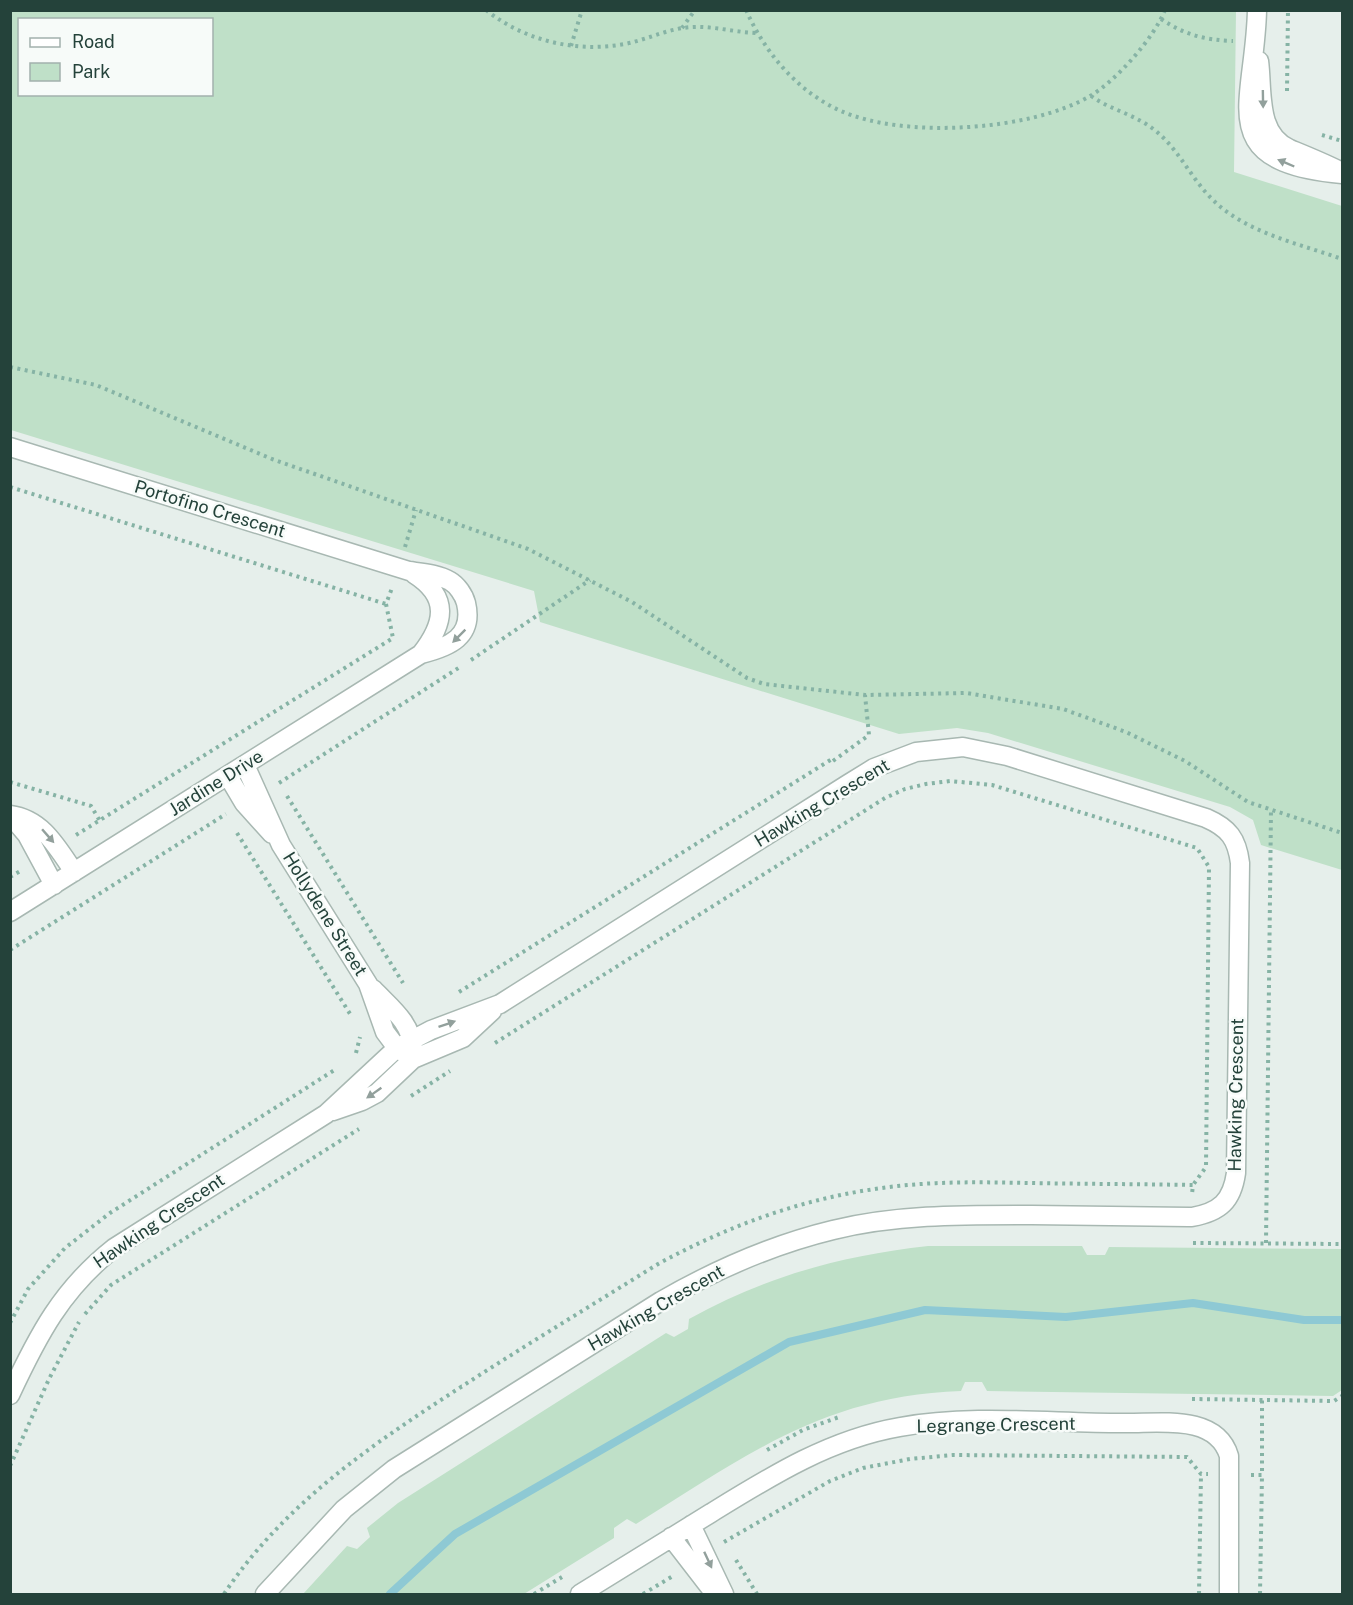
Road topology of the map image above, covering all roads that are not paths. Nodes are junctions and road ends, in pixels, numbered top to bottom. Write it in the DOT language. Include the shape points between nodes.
graph roads {
  1 [pos="1257,10"];
  2 [pos="1342,173"];
  3 [pos="10,447"];
  4 [pos="404,569"];
  5 [pos="464,597"];
  6 [pos="441,610"];
  7 [pos="421,654"];
  8 [pos="245,765"];
  9 [pos="228,776"];
  10 [pos="10,815"];
  11 [pos="281,845"];
  12 [pos="74,872"];
  13 [pos="54,885"];
  14 [pos="10,912"];
  15 [pos="500,1005"];
  16 [pos="404,1043"];
  17 [pos="413,1059"];
  18 [pos="326,1114"];
  19 [pos="10,1395"];
  20 [pos="691,1525"];
  21 [pos="670,1537"];
  22 [pos="698,1559"];
  23 [pos="265,1594"];
  24 [pos="580,1594"];
  25 [pos="715,1594"];
  26 [pos="724,1594"];
  27 [pos="1229,1594"];
  1 -- 2 [label="street" via="1248,96 1252,133 1260,146 1285,164 1306,171"];
  3 -- 4 [label="street, Portofino Crescent"];
  4 -- 5 [label="street, Portofino Crescent" via="452,582"];
  4 -- 6 [label="street, Portofino Crescent" via="429,583"];
  5 -- 7 [label="street, Jardine Drive, one-way" via="466,630 458,640"];
  6 -- 7 [label="street, Jardine Drive" via="436,636"];
  7 -- 8 [label="street, Jardine Drive"];
  8 -- 9 [label="street, Jardine Drive"];
  8 -- 11 [label="street, Hollydene Street"];
  9 -- 11 [label="street, Hollydene Street" via="244,803"];
  9 -- 12 [label="street, Jardine Drive"];
  10 -- 12 [label="street, one-way" via="32,820"];
  10 -- 13 [label="street" via="40,857"];
  11 -- 16 [label="street, Hollydene Street" via="368,984 385,1032"];
  12 -- 13 [label="street, Jardine Drive"];
  13 -- 14 [label="street, Jardine Drive"];
  16 -- 15 [label="street, Hawking Crescent, one-way"];
  15 -- 17 [label="street, Hawking Crescent" via="464,1038"];
  15 -- 23 [label="street, Hawking Crescent" via="874,768 939,748 985,750 1206,818 1233,836 1240,863 1234,1184 1227,1202 1219,1209 1192,1217 915,1218 835,1230 734,1263 661,1301 394,1469 344,1509"];
  16 -- 17 [label="street, Hollydene Street"];
  16 -- 18 [label="street, Hawking Crescent"];
  17 -- 18 [label="street, Hawking Crescent, one-way" via="377,1093"];
  18 -- 19 [label="street, Hawking Crescent" via="134,1234 98,1261 48,1318"];
  20 -- 21 [label="street, Legrange Crescent"];
  20 -- 22 [label="street"];
  20 -- 27 [label="street, Legrange Crescent" via="768,1478 838,1444 900,1427 960,1422 1191,1425 1211,1431 1223,1441 1229,1456"];
  21 -- 22 [label="street"];
  21 -- 24 [label="street, Legrange Crescent"];
  22 -- 25 [label="street"];
  22 -- 26 [label="street, one-way"];
}
